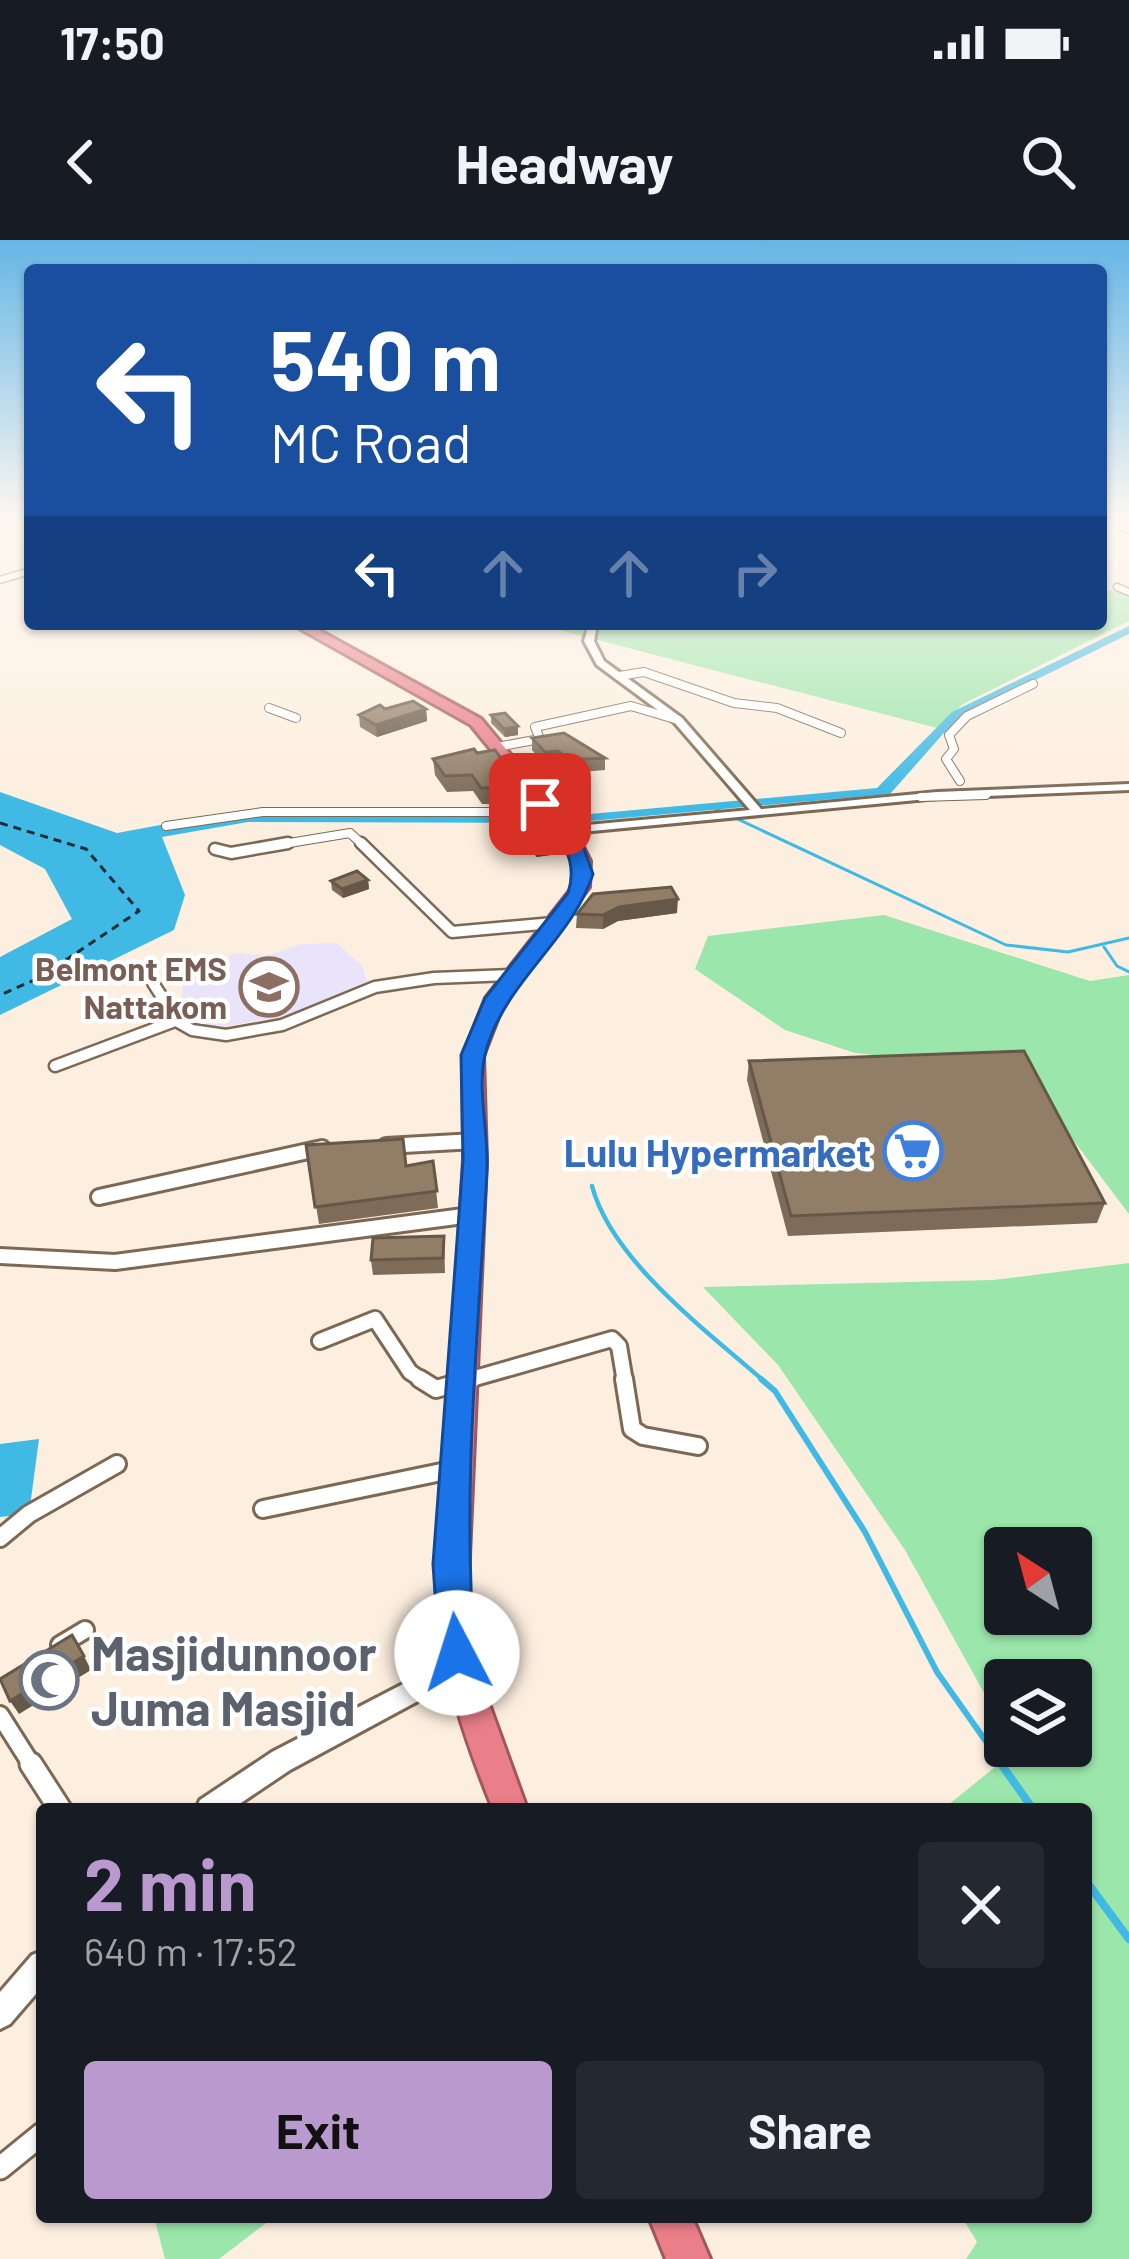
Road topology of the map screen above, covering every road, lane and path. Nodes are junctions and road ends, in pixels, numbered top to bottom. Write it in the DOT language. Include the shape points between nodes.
graph roads {
  1 [pos="292,630"];
  2 [pos="309,630"];
  3 [pos="593,630"];
  4 [pos="619,676"];
  5 [pos="1033,684"];
  6 [pos="269,708"];
  7 [pos="464,715"];
  8 [pos="296,718"];
  9 [pos="678,720"];
  10 [pos="841,733"];
  11 [pos="496,747"];
  12 [pos="961,781"];
  13 [pos="1129,788"];
  14 [pos="920,797"];
  15 [pos="757,811"];
  16 [pos="553,819"];
  17 [pos="166,826"];
  18 [pos="215,849"];
  19 [pos="553,923"];
  20 [pos="513,975"];
  21 [pos="153,983"];
  22 [pos="175,1021"];
  23 [pos="55,1066"];
  24 [pos="476,1142"];
  25 [pos="361,1146"];
  26 [pos="341,1147"];
  27 [pos="99,1197"];
  28 [pos="471,1215"];
  29 [pos="0,1256"];
  30 [pos="320,1341"];
  31 [pos="464,1380"];
  32 [pos="698,1446"];
  33 [pos="117,1464"];
  34 [pos="456,1469"];
  35 [pos="262,1508"];
  36 [pos="0,1538"];
  37 [pos="85,1630"];
  38 [pos="49,1653"];
  39 [pos="459,1666"];
  40 [pos="0,1714"];
  41 [pos="56,1803"];
  42 [pos="218,1803"];
  43 [pos="508,1803"];
  44 [pos="36,1972"];
  45 [pos="0,2014"];
  46 [pos="36,2139"];
  47 [pos="0,2168"];
  48 [pos="673,2223"];
  49 [pos="688,2259"];
  1 -- 7 [label="highway"];
  2 -- 7 [label="highway"];
  3 -- 4 [label="main road" via="592,651"];
  4 -- 9 [label="main road"];
  4 -- 10 [label="street" via="644,672"];
  5 -- 12 [label="street" via="967,716 949,736 954,748 946,759"];
  6 -- 8 [label="street"];
  7 -- 11 [label="highway"];
  9 -- 11 [label="street" via="632,706 535,727 539,739"];
  9 -- 15 [label="main road"];
  11 -- 16 [label="highway"];
  13 -- 14 [label="street"];
  13 -- 14 [label="main road"];
  14 -- 15 [label="main road"];
  15 -- 16 [label="main road"];
  16 -- 17 [label="street" via="263,812"];
  16 -- 19 [label="highway" via="582,861 583,881"];
  18 -- 19 [label="street" via="350,833 452,932"];
  19 -- 20 [label="highway"];
  20 -- 22 [label="street" via="459,972 374,988 299,1019 226,1035"];
  20 -- 24 [label="highway" via="472,1055"];
  21 -- 22 [label="street"];
  22 -- 23 [label="street"];
  24 -- 25 [label="street"];
  24 -- 28 [label="highway"];
  26 -- 27 [label="street"];
  28 -- 29 [label="street" via="115,1262"];
  28 -- 31 [label="highway"];
  30 -- 31 [label="street" via="375,1319 422,1382 436,1389"];
  31 -- 32 [label="street" via="612,1339 632,1429"];
  31 -- 34 [label="highway"];
  33 -- 36 [label="street"];
  34 -- 35 [label="street"];
  34 -- 39 [label="highway" via="450,1564"];
  37 -- 38 [label="street"];
  39 -- 42 [label="main road"];
  39 -- 43 [label="highway"];
  40 -- 41 [label="street"];
  44 -- 45 [label="main road"];
  46 -- 47 [label="street"];
  48 -- 49 [label="highway"];
}
